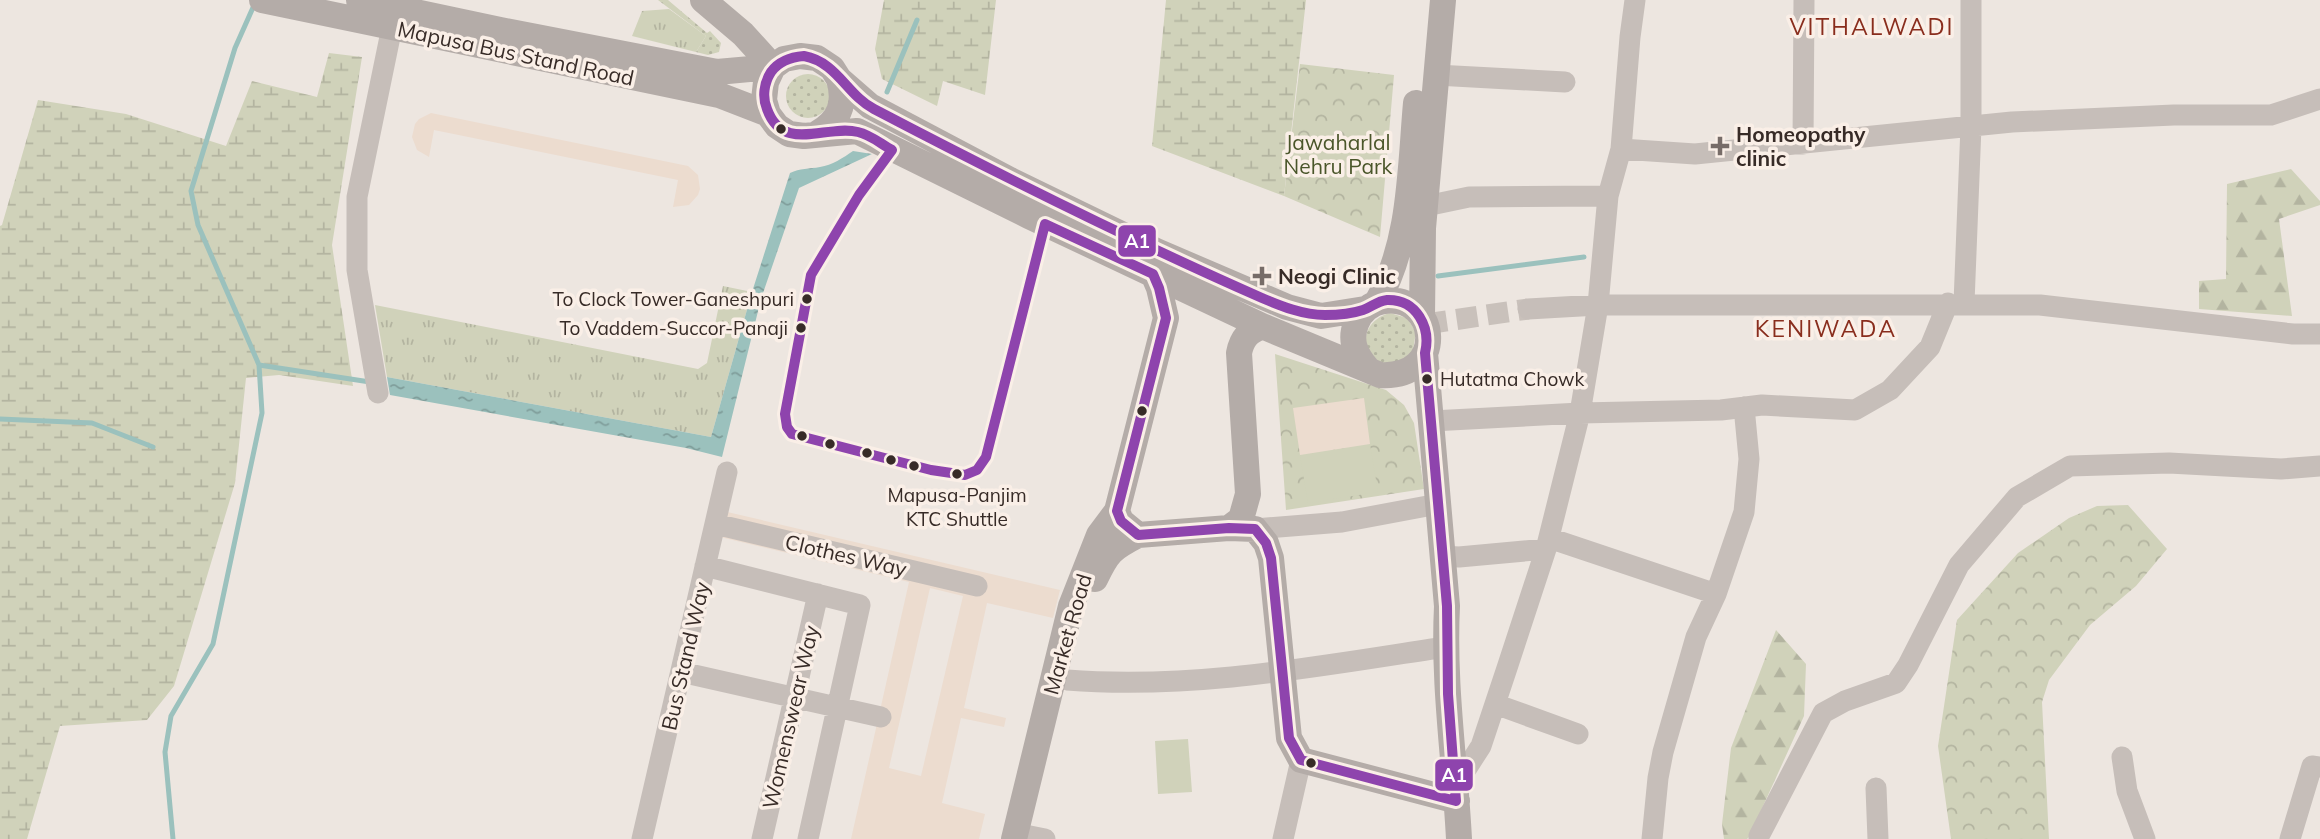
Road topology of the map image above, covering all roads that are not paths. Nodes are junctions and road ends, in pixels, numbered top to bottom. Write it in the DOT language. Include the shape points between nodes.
graph roads {
  1 [pos="262,0"];
  2 [pos="359,0"];
  3 [pos="703,0"];
  4 [pos="1427,0"];
  5 [pos="1443,0"];
  6 [pos="1635,0"];
  7 [pos="1804,0"];
  8 [pos="1971,0"];
  9 [pos="392,27"];
  10 [pos="773,67"];
  11 [pos="1436,75"];
  12 [pos="839,79"];
  13 [pos="1565,82"];
  14 [pos="2320,99"];
  15 [pos="768,114"];
  16 [pos="1971,126"];
  17 [pos="818,133"];
  18 [pos="1803,144"];
  19 [pos="1621,149"];
  20 [pos="1608,196"];
  21 [pos="1426,206"];
  22 [pos="1153,274"];
  23 [pos="1956,303"];
  24 [pos="1598,305"];
  25 [pos="1371,306"];
  26 [pos="1528,309"];
  27 [pos="1422,317"];
  28 [pos="1262,326"];
  29 [pos="2320,334"];
  30 [pos="1425,353"];
  31 [pos="1367,368"];
  32 [pos="378,393"];
  33 [pos="1744,407"];
  34 [pos="1580,413"];
  35 [pos="1432,421"];
  36 [pos="2320,466"];
  37 [pos="727,472"];
  38 [pos="1438,504"];
  39 [pos="1117,511"];
  40 [pos="715,524"];
  41 [pos="1242,528"];
  42 [pos="1138,535"];
  43 [pos="1547,544"];
  44 [pos="1443,556"];
  45 [pos="705,566"];
  46 [pos="977,586"];
  47 [pos="818,594"];
  48 [pos="1716,594"];
  49 [pos="1445,647"];
  50 [pos="1282,671"];
  51 [pos="681,672"];
  52 [pos="1067,680"];
  53 [pos="794,697"];
  54 [pos="1495,704"];
  55 [pos="837,707"];
  56 [pos="881,717"];
  57 [pos="1578,734"];
  58 [pos="2122,757"];
  59 [pos="1301,760"];
  60 [pos="2320,767"];
  61 [pos="1876,788"];
  62 [pos="1456,793"];
  63 [pos="1027,837"];
  64 [pos="642,839"];
  65 [pos="762,839"];
  66 [pos="808,839"];
  67 [pos="1283,839"];
  68 [pos="1459,839"];
  69 [pos="1652,839"];
  70 [pos="1759,839"];
  71 [pos="1878,839"];
  72 [pos="2145,839"];
  73 [pos="2290,839"];
  1 -- 9 [label="main road, Mapusa Bus Stand Road"];
  2 -- 10 [label="main road, Mapusa Bus Stand Road" via="717,72"];
  3 -- 10 [label="main road"];
  4 -- 25 [label="main road" via="1404,229 1395,266"];
  5 -- 11 [label="main road"];
  6 -- 19 [label="street"];
  7 -- 18 [label="street"];
  8 -- 16 [label="street"];
  9 -- 15 [label="main road, Mapusa Bus Stand Road" via="719,95"];
  9 -- 32 [label="street" via="357,197 357,271"];
  10 -- 12 [label="main road" via="785,59 817,58"];
  10 -- 15 [label="main road" via="764,100"];
  11 -- 13 [label="street"];
  11 -- 21 [label="main road"];
  12 -- 17 [label="main road" via="843,91 838,116"];
  12 -- 25 [label="main road" via="870,106 1010,180 1156,251 1287,307 1321,316"];
  14 -- 16 [label="street" via="2272,115 2174,115"];
  15 -- 17 [label="main road" via="789,134"];
  16 -- 18 [label="street"];
  16 -- 23 [label="street"];
  17 -- 22 [label="main road" via="857,131"];
  18 -- 19 [label="street" via="1695,154"];
  19 -- 20 [label="street"];
  20 -- 21 [label="street" via="1469,197"];
  20 -- 24 [label="street"];
  21 -- 27 [label="main road"];
  22 -- 28 [label="main road"];
  22 -- 39 [label="main road, Market Road" via="1166,318"];
  23 -- 24 [label="street"];
  23 -- 29 [label="street" via="2040,305"];
  23 -- 33 [label="street" via="1930,346 1891,390 1855,410"];
  24 -- 26 [label="street"];
  24 -- 34 [label="street"];
  25 -- 27 [label="main road" via="1394,300 1410,305"];
  25 -- 31 [label="main road" via="1353,330 1357,356"];
  27 -- 30 [label="main road" via="1428,334"];
  28 -- 31 [label="main road"];
  28 -- 41 [label="main road" via="1241,341 1239,353 1248,494"];
  30 -- 31 [label="main road" via="1409,371 1395,376"];
  30 -- 35 [label="main road"];
  33 -- 34 [label="street"];
  33 -- 48 [label="street" via="1749,459 1744,512"];
  34 -- 35 [label="street"];
  34 -- 43 [label="street"];
  35 -- 38 [label="main road"];
  36 -- 70 [label="street" via="2281,469 2169,463 2070,467 2017,497 1959,565 1896,683 1823,713"];
  37 -- 40 [label="street, Bus Stand Way"];
  38 -- 41 [label="street" via="1342,522"];
  38 -- 44 [label="main road"];
  39 -- 42 [label="main road"];
  39 -- 63 [label="main road, Market Road" via="1099,535 1071,606"];
  40 -- 45 [label="street, Bus Stand Way"];
  40 -- 46 [label="street, Clothes Way"];
  41 -- 42 [label="main road"];
  41 -- 50 [label="main road" via="1266,543 1271,558"];
  42 -- 52 [label="main road, Market Road" via="1106,555 1083,609"];
  43 -- 44 [label="street"];
  43 -- 48 [label="street"];
  43 -- 54 [label="street"];
  44 -- 49 [label="main road"];
  45 -- 47 [label="street"];
  45 -- 51 [label="street, Bus Stand Way"];
  47 -- 53 [label="street, Womenswear Way"];
  47 -- 55 [label="street" via="859,605"];
  48 -- 69 [label="street" via="1696,637 1663,752"];
  49 -- 50 [label="street"];
  49 -- 62 [label="main road"];
  50 -- 52 [label="street" via="1197,680"];
  50 -- 59 [label="main road" via="1289,738"];
  51 -- 53 [label="street"];
  51 -- 64 [label="street, Bus Stand Way"];
  52 -- 63 [label="main road, Market Road"];
  53 -- 55 [label="street"];
  53 -- 65 [label="street, Womenswear Way"];
  54 -- 57 [label="street"];
  54 -- 62 [label="street" via="1481,746"];
  55 -- 56 [label="street"];
  55 -- 66 [label="street"];
  58 -- 72 [label="street" via="2127,791"];
  59 -- 62 [label="main road"];
  59 -- 67 [label="street"];
  60 -- 73 [label="street" via="2312,766"];
  61 -- 71 [label="street"];
  62 -- 68 [label="main road"];
}
